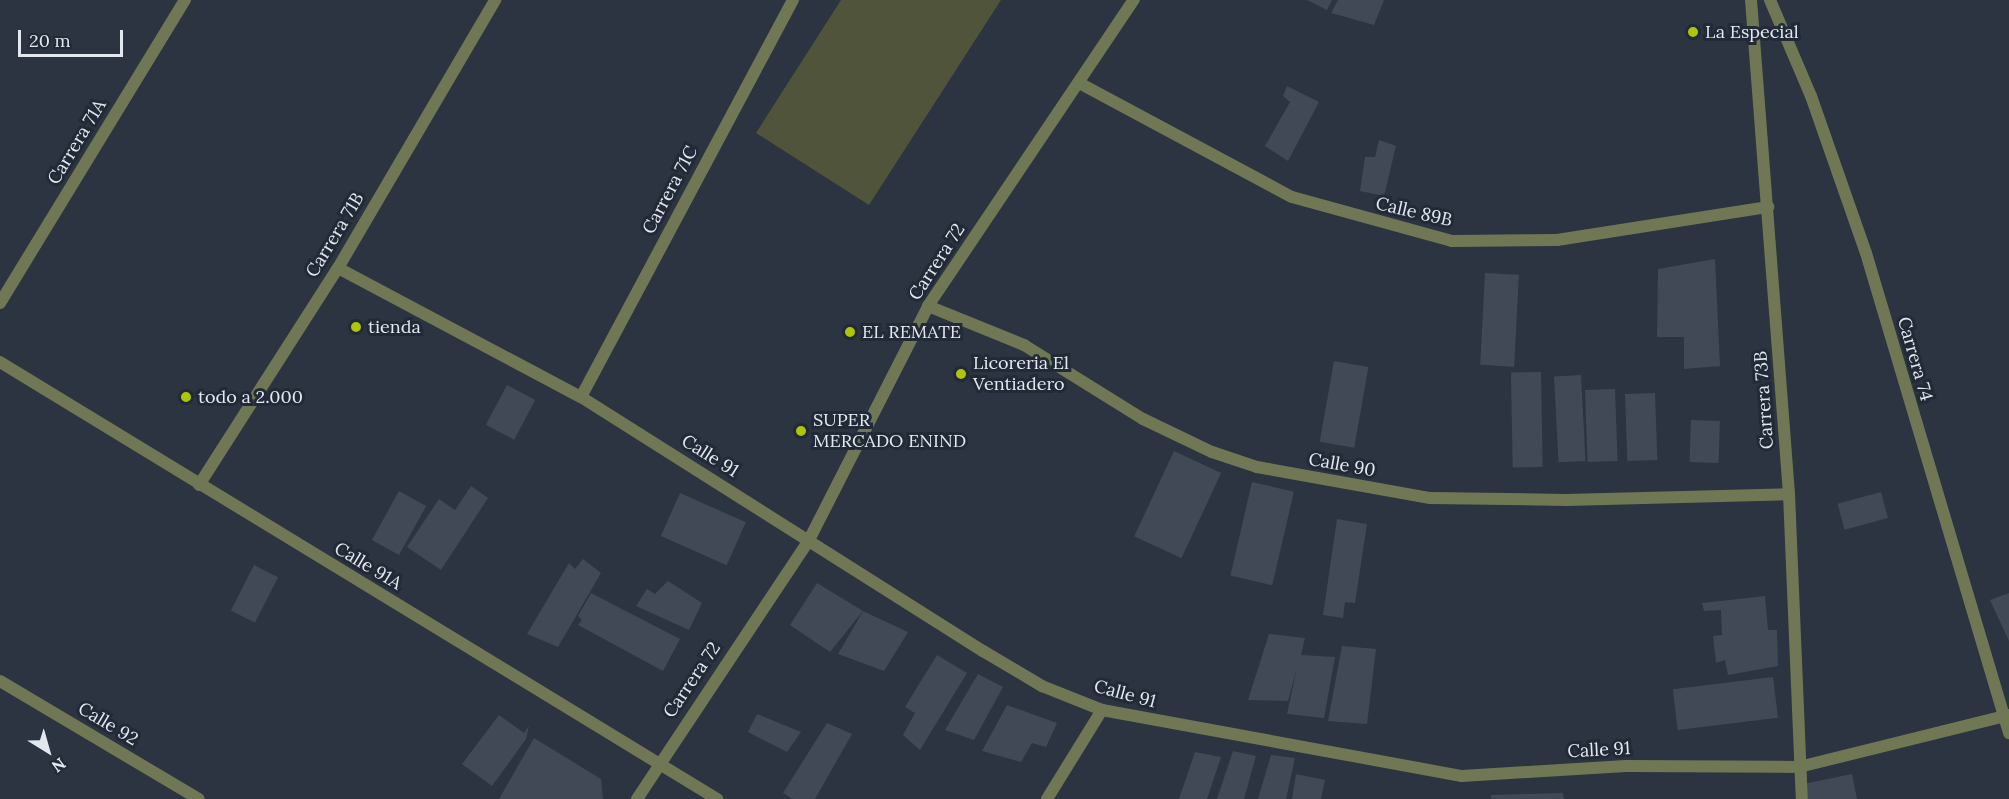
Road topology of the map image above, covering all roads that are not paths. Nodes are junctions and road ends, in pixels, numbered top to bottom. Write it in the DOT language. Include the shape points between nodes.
graph roads {
  1 [pos="185,0"];
  2 [pos="495,0"];
  3 [pos="793,0"];
  4 [pos="1134,0"];
  5 [pos="1751,0"];
  6 [pos="1770,0"];
  7 [pos="1081,84"];
  8 [pos="1768,207"];
  9 [pos="338,268"];
  10 [pos="0,303"];
  11 [pos="928,306"];
  12 [pos="0,362"];
  13 [pos="581,397"];
  14 [pos="199,485"];
  15 [pos="1789,494"];
  16 [pos="809,540"];
  17 [pos="0,681"];
  18 [pos="1102,710"];
  19 [pos="2006,716"];
  20 [pos="2009,733"];
  21 [pos="658,763"];
  22 [pos="1799,767"];
  23 [pos="198,799"];
  24 [pos="637,799"];
  25 [pos="717,799"];
  26 [pos="1047,799"];
  27 [pos="1802,799"];
  1 -- 10 [label="street, Carrera 71A"];
  2 -- 9 [label="street, Carrera 71B"];
  3 -- 13 [label="street, Carrera 71C"];
  4 -- 7 [label="street, Carrera 72"];
  5 -- 8 [label="street, Carrera 73B"];
  6 -- 19 [label="street, Carrera 74" via="1811,96 1866,253"];
  7 -- 8 [label="street, Calle 89B" via="1292,197 1452,241 1557,240"];
  7 -- 11 [label="street, Carrera 72"];
  8 -- 15 [label="street, Carrera 73B"];
  9 -- 13 [label="street, Calle 91"];
  9 -- 14 [label="street, Carrera 71B"];
  11 -- 15 [label="street, Calle 90" via="1024,345 1143,419 1212,452 1257,467 1430,498 1566,500"];
  11 -- 16 [label="street, Carrera 72"];
  12 -- 14 [label="street, Calle 91A"];
  13 -- 16 [label="street, Calle 91"];
  14 -- 21 [label="street, Calle 91A"];
  15 -- 22 [label="street, Carrera 73B"];
  16 -- 18 [label="street, Calle 91" via="1032,680"];
  16 -- 21 [label="street, Carrera 72"];
  17 -- 23 [label="street, Calle 92"];
  18 -- 22 [label="street, Calle 91" via="1462,776 1626,766"];
  18 -- 26 [label="street"];
  19 -- 20 [label="street, Carrera 74"];
  19 -- 22 [label="street, Calle 91"];
  21 -- 24 [label="street, Carrera 72"];
  21 -- 25 [label="street, Calle 91A"];
  22 -- 27 [label="street, Carrera 73B"];
}
